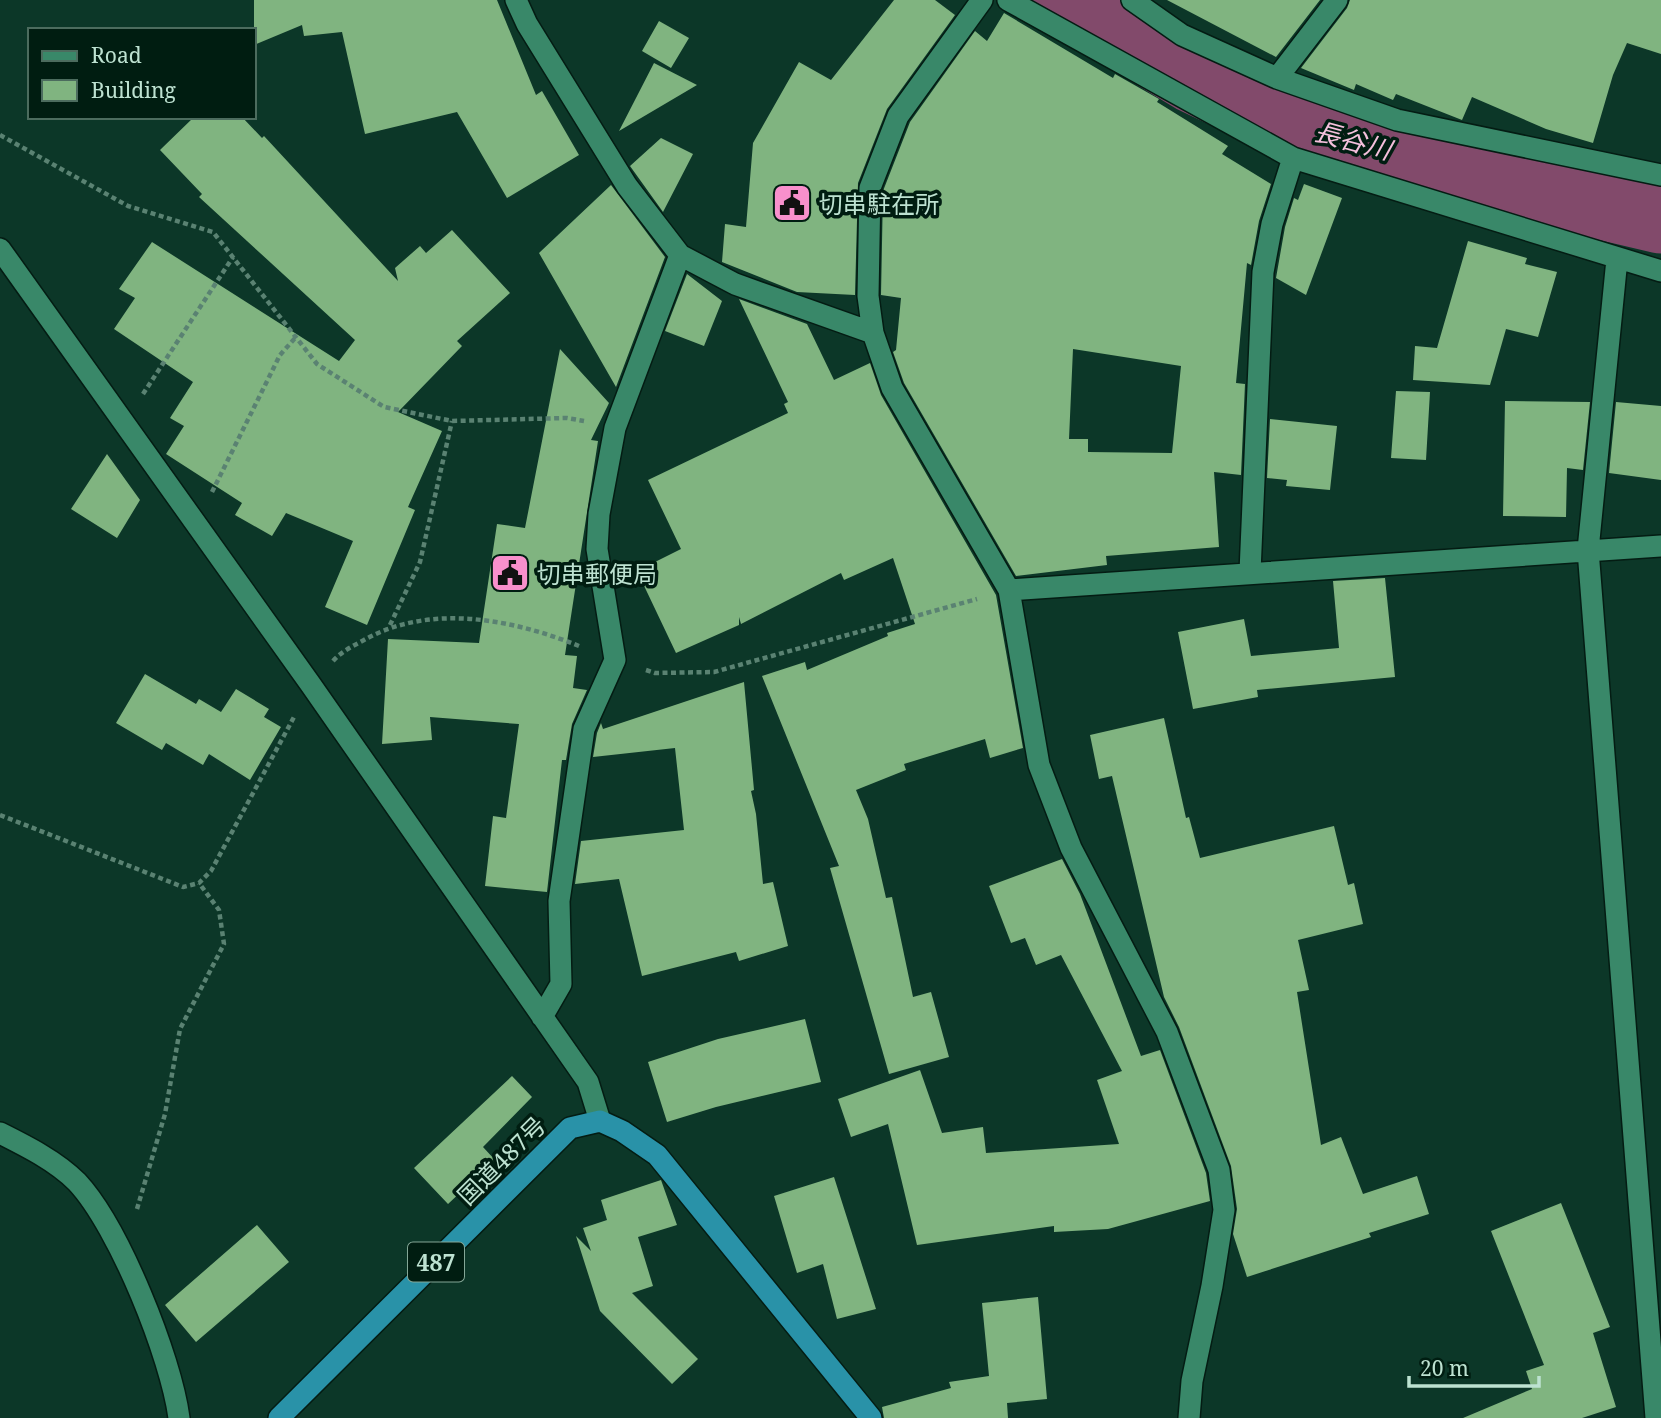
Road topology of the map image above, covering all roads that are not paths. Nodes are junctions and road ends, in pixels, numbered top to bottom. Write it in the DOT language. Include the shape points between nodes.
graph roads {
  1 [pos="516,0"];
  2 [pos="982,0"];
  3 [pos="1008,0"];
  4 [pos="1132,0"];
  5 [pos="1337,0"];
  6 [pos="1277,78"];
  7 [pos="1293,158"];
  8 [pos="1661,175"];
  9 [pos="0,249"];
  10 [pos="680,255"];
  11 [pos="1617,259"];
  12 [pos="1661,271"];
  13 [pos="873,333"];
  14 [pos="1661,546"];
  15 [pos="1588,550"];
  16 [pos="1250,572"];
  17 [pos="1009,590"];
  18 [pos="542,1017"];
  19 [pos="600,1121"];
  20 [pos="0,1133"];
  21 [pos="179,1418"];
  22 [pos="279,1418"];
  23 [pos="871,1418"];
  24 [pos="1189,1418"];
  25 [pos="1656,1418"];
  1 -- 10 [label="street" via="626,186"];
  2 -- 13 [label="street" via="898,116 870,188 868,296"];
  3 -- 7 [label="street"];
  4 -- 6 [label="street" via="1182,34"];
  5 -- 6 [label="street"];
  6 -- 8 [label="street" via="1397,120"];
  7 -- 11 [label="street"];
  7 -- 16 [label="street" via="1272,224 1263,272"];
  9 -- 18 [label="street"];
  10 -- 13 [label="street" via="735,284"];
  10 -- 18 [label="street" via="615,428 599,514 597,549 615,660 584,729 559,901 561,984"];
  11 -- 12 [label="street"];
  11 -- 15 [label="street"];
  13 -- 17 [label="street" via="892,388"];
  14 -- 15 [label="street"];
  15 -- 16 [label="street"];
  15 -- 25 [label="street"];
  16 -- 17 [label="street"];
  17 -- 24 [label="street" via="1039,765 1071,848 1167,1032 1219,1170 1224,1210"];
  18 -- 19 [label="street" via="588,1082"];
  19 -- 22 [label="highway, 国道487号 / 487" via="570,1128"];
  19 -- 23 [label="highway" via="657,1155"];
  20 -- 21 [label="street" via="37,1152 76,1182 104,1219 156,1331"];
}
